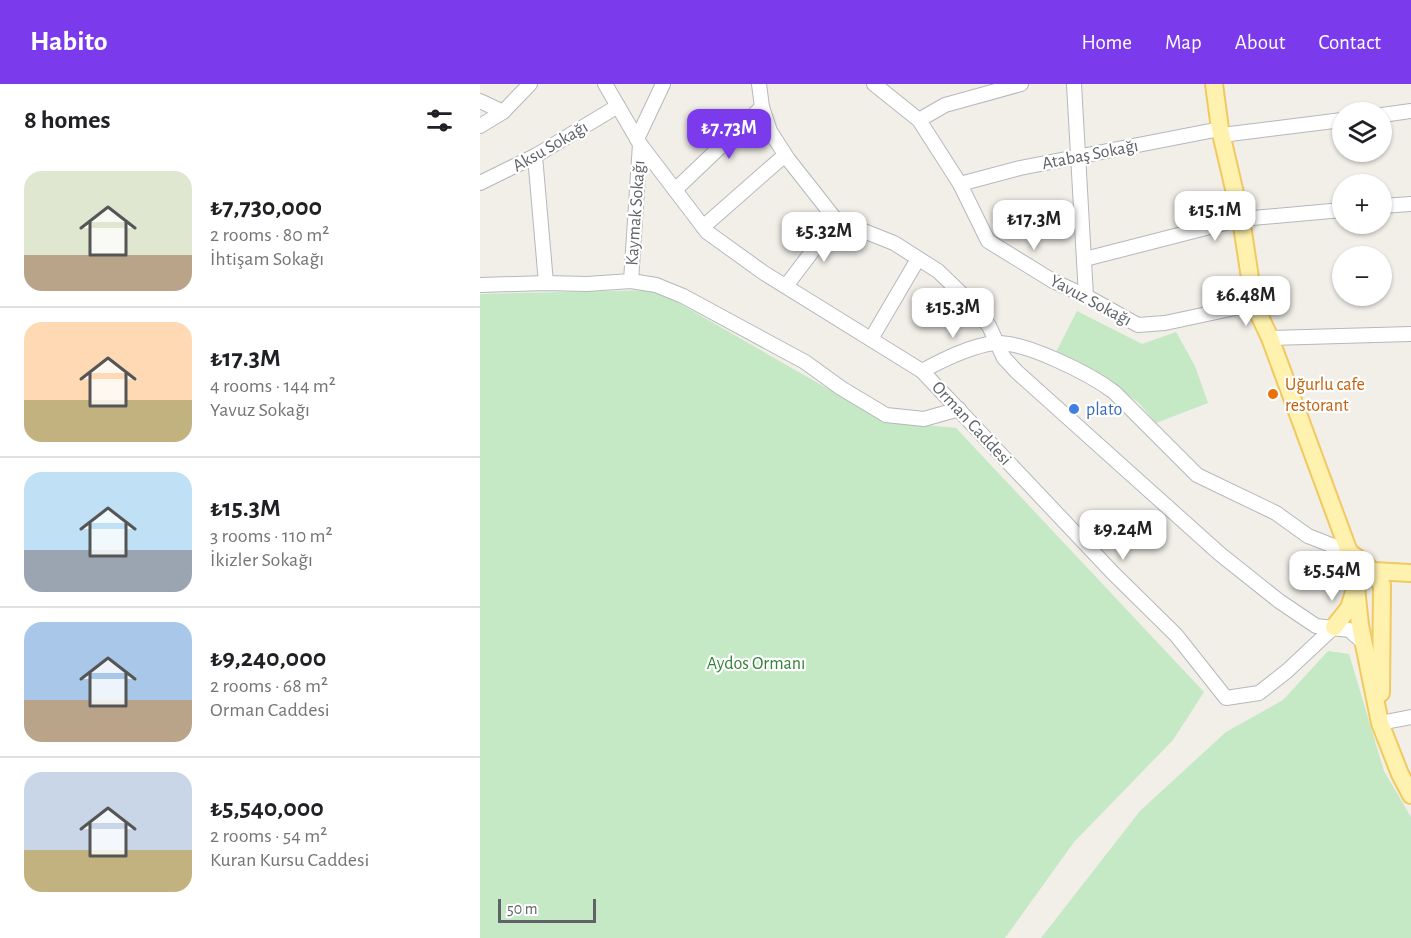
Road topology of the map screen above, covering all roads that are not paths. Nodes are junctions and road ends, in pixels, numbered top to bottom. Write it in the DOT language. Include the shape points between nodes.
graph roads {
  1 [pos="531,84"];
  2 [pos="605,84"];
  3 [pos="663,84"];
  4 [pos="759,84"];
  5 [pos="874,84"];
  6 [pos="1021,84"];
  7 [pos="1074,84"];
  8 [pos="1214,84"];
  9 [pos="480,101"];
  10 [pos="618,106"];
  11 [pos="762,107"];
  12 [pos="1411,111"];
  13 [pos="503,112"];
  14 [pos="1392,114"];
  15 [pos="919,120"];
  16 [pos="1332,121"];
  17 [pos="480,126"];
  18 [pos="1221,132"];
  19 [pos="639,141"];
  20 [pos="785,155"];
  21 [pos="535,156"];
  22 [pos="1077,156"];
  23 [pos="480,183"];
  24 [pos="960,184"];
  25 [pos="675,190"];
  26 [pos="1411,204"];
  27 [pos="1392,205"];
  28 [pos="1332,211"];
  29 [pos="1241,219"];
  30 [pos="836,220"];
  31 [pos="703,227"];
  32 [pos="1084,258"];
  33 [pos="918,259"];
  34 [pos="631,281"];
  35 [pos="546,283"];
  36 [pos="480,285"];
  37 [pos="786,286"];
  38 [pos="1086,296"];
  39 [pos="1254,303"];
  40 [pos="1411,334"];
  41 [pos="1270,338"];
  42 [pos="871,339"];
  43 [pos="996,343"];
  44 [pos="922,371"];
  45 [pos="959,409"];
  46 [pos="1349,552"];
  47 [pos="1373,571"];
  48 [pos="1411,572"];
  49 [pos="1382,585"];
  50 [pos="1355,589"];
  51 [pos="1358,609"];
  52 [pos="1334,627"];
  53 [pos="1363,642"];
  54 [pos="1411,717"];
  55 [pos="1380,723"];
  56 [pos="1411,795"];
  1 -- 13 [label="street"];
  2 -- 10 [label="street, Orman Caddesi"];
  3 -- 19 [label="street"];
  4 -- 11 [label="street"];
  5 -- 15 [label="street, Yavuz Sokağı"];
  6 -- 15 [label="street" via="945,105"];
  7 -- 22 [label="street"];
  8 -- 18 [label="main road"];
  9 -- 13 [label="street"];
  10 -- 19 [label="street, Orman Caddesi"];
  10 -- 21 [label="street, Aksu Sokağı"];
  11 -- 20 [label="street"];
  11 -- 25 [label="street"];
  12 -- 14 [label="street"];
  13 -- 17 [label="street"];
  15 -- 24 [label="street, Yavuz Sokağı"];
  16 -- 18 [label="street, Atabaş Sokağı"];
  18 -- 22 [label="street, Atabaş Sokağı"];
  18 -- 29 [label="main road"];
  19 -- 25 [label="street, Orman Caddesi"];
  19 -- 34 [label="street, Kaymak Sokağı"];
  20 -- 30 [label="street"];
  20 -- 31 [label="street"];
  21 -- 23 [label="street, Aksu Sokağı"];
  21 -- 35 [label="street"];
  22 -- 24 [label="street, Atabaş Sokağı"];
  22 -- 32 [label="street"];
  24 -- 38 [label="street, Yavuz Sokağı" via="988,241 1053,281"];
  25 -- 31 [label="street, Orman Caddesi"];
  26 -- 27 [label="street"];
  28 -- 29 [label="street"];
  29 -- 32 [label="street"];
  29 -- 39 [label="main road"];
  30 -- 33 [label="street" via="894,243"];
  30 -- 37 [label="street"];
  31 -- 37 [label="street, Orman Caddesi"];
  32 -- 38 [label="street"];
  33 -- 42 [label="street"];
  33 -- 43 [label="street" via="968,300 989,326"];
  34 -- 35 [label="street"];
  34 -- 45 [label="street" via="656,285 683,296 805,362 886,415 924,419"];
  35 -- 36 [label="street"];
  37 -- 42 [label="street, Orman Caddesi"];
  38 -- 39 [label="street, Yavuz Sokağı" via="1138,325 1165,323"];
  39 -- 41 [label="main road"];
  40 -- 41 [label="street"];
  41 -- 46 [label="main road"];
  42 -- 44 [label="street, Orman Caddesi"];
  43 -- 44 [label="street" via="982,345"];
  43 -- 46 [label="street" via="1023,347 1099,381 1197,475 1276,513 1308,536"];
  43 -- 52 [label="street" via="1017,372 1220,554 1316,626"];
  44 -- 45 [label="street, Orman Caddesi"];
  45 -- 52 [label="street, Orman Caddesi" via="1176,635 1226,698 1259,693"];
  46 -- 47 [label="main road"];
  46 -- 50 [label="main road"];
  47 -- 48 [label="main road"];
  47 -- 49 [label="main road"];
  47 -- 50 [label="main road" via="1362,577"];
  48 -- 49 [label="main road"];
  49 -- 51 [label="main road" via="1370,606"];
  49 -- 55 [label="main road"];
  50 -- 51 [label="main road"];
  50 -- 52 [label="main road" via="1349,608"];
  51 -- 52 [label="main road"];
  51 -- 53 [label="main road"];
  52 -- 53 [label="street" via="1349,630"];
  53 -- 55 [label="main road"];
  54 -- 55 [label="street"];
  55 -- 56 [label="main road"];
}
